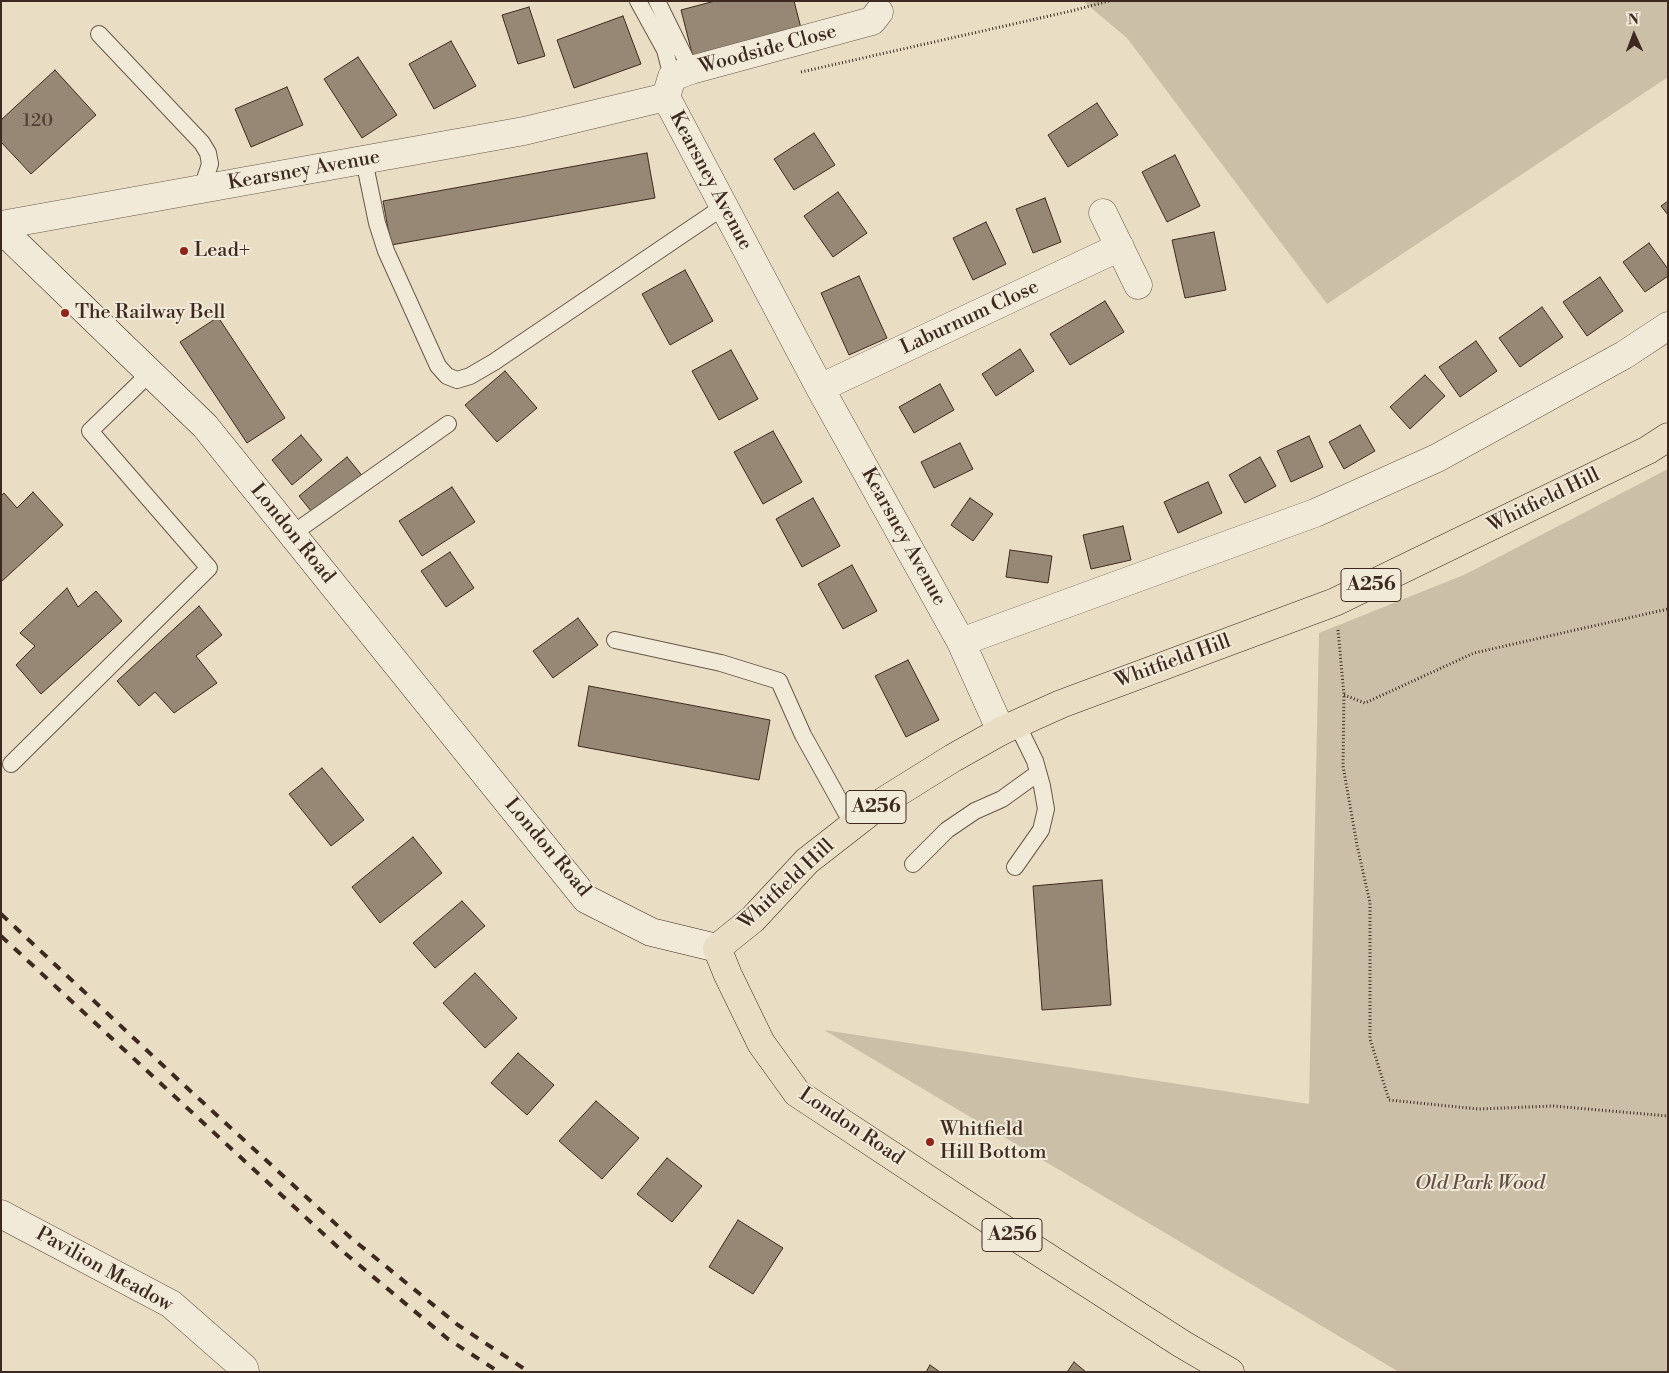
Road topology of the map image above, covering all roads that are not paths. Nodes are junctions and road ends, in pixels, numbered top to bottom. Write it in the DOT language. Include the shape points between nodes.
graph roads {
  1 [pos="638,1"];
  2 [pos="658,1"];
  3 [pos="879,12"];
  4 [pos="99,34"];
  5 [pos="676,81"];
  6 [pos="364,160"];
  7 [pos="202,188"];
  8 [pos="723,206"];
  9 [pos="1103,213"];
  10 [pos="1,227"];
  11 [pos="1120,247"];
  12 [pos="1138,285"];
  13 [pos="1668,326"];
  14 [pos="150,373"];
  15 [pos="820,388"];
  16 [pos="448,424"];
  17 [pos="1668,436"];
  18 [pos="292,534"];
  19 [pos="615,640"];
  20 [pos="961,642"];
  21 [pos="1009,727"];
  22 [pos="11,764"];
  23 [pos="1038,773"];
  24 [pos="853,825"];
  25 [pos="912,864"];
  26 [pos="1014,867"];
  27 [pos="717,948"];
  28 [pos="1,1214"];
  29 [pos="245,1372"];
  30 [pos="1230,1372"];
  1 -- 5 [label="lane" via="665,50"];
  2 -- 5 [label="lane"];
  3 -- 5 [label="street, Woodside Close" via="872,21"];
  4 -- 7 [label="lane" via="202,143 210,164"];
  5 -- 6 [label="street, Kearsney Avenue" via="524,130"];
  5 -- 8 [label="street, Kearsney Avenue"];
  6 -- 7 [label="street, Kearsney Avenue"];
  6 -- 8 [label="lane" via="386,251 438,366 447,376 457,380 494,362"];
  7 -- 10 [label="street, Kearsney Avenue"];
  8 -- 15 [label="street, Kearsney Avenue"];
  9 -- 11 [label="street"];
  10 -- 14 [label="street, London Road"];
  11 -- 12 [label="street"];
  11 -- 15 [label="street, Laburnum Close"];
  13 -- 20 [label="street" via="1624,355 1437,458 1315,513"];
  14 -- 18 [label="street, London Road" via="204,426"];
  14 -- 22 [label="lane" via="90,432 209,568"];
  15 -- 20 [label="street, Kearsney Avenue"];
  16 -- 18 [label="lane"];
  17 -- 21 [label="main road, Whitfield Hill / A256" via="1648,450 1335,602 1061,704"];
  18 -- 27 [label="street, London Road" via="586,899 652,932"];
  19 -- 24 [label="lane" via="721,663 779,681 803,735"];
  20 -- 21 [label="street, Kearsney Avenue"];
  21 -- 23 [label="lane" via="1035,761"];
  21 -- 24 [label="main road, Whitfield Hill / A256" via="884,801"];
  23 -- 25 [label="lane" via="1002,799 975,810 946,830"];
  23 -- 26 [label="lane" via="1046,808 1041,830"];
  24 -- 27 [label="main road, Whitfield Hill / A256" via="807,861 753,919"];
  27 -- 30 [label="main road, London Road / A256" via="761,1043 797,1093 991,1221"];
  28 -- 29 [label="street, Pavilion Meadow" via="171,1304"];
}
